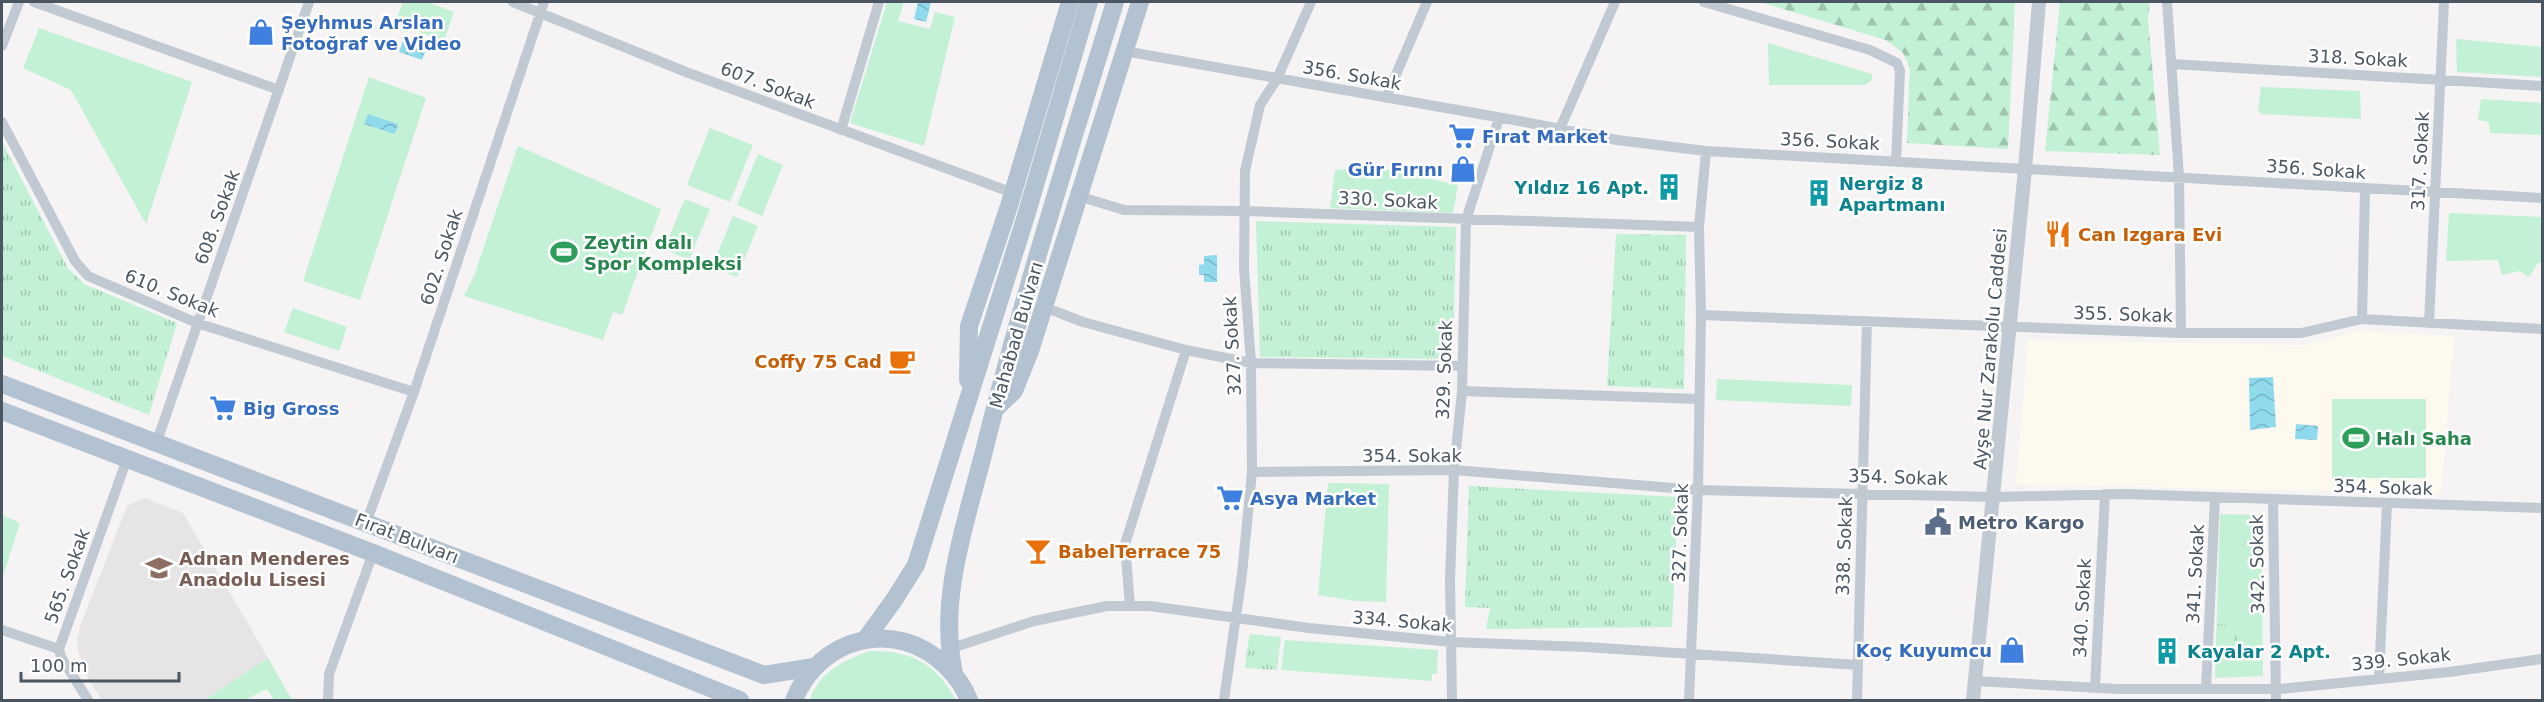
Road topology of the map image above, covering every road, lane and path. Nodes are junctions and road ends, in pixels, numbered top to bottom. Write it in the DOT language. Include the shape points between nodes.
graph roads {
  1 [pos="19,2"];
  2 [pos="34,2"];
  3 [pos="309,2"];
  4 [pos="513,2"];
  5 [pos="879,2"];
  6 [pos="1070,2"];
  7 [pos="1089,2"];
  8 [pos="1115,2"];
  9 [pos="1140,2"];
  10 [pos="1311,2"];
  11 [pos="1427,2"];
  12 [pos="1616,2"];
  13 [pos="1704,2"];
  14 [pos="2038,2"];
  15 [pos="2167,2"];
  16 [pos="2444,2"];
  17 [pos="542,7"];
  18 [pos="2,46"];
  19 [pos="1124,51"];
  20 [pos="2172,64"];
  21 [pos="1277,79"];
  22 [pos="2441,79"];
  23 [pos="2542,86"];
  24 [pos="279,90"];
  25 [pos="1386,98"];
  26 [pos="1499,118"];
  27 [pos="2,123"];
  28 [pos="841,130"];
  29 [pos="1559,130"];
  30 [pos="1706,151"];
  31 [pos="1896,161"];
  32 [pos="2025,169"];
  33 [pos="2179,176"];
  34 [pos="2365,189"];
  35 [pos="2435,193"];
  36 [pos="1013,194"];
  37 [pos="1077,196"];
  38 [pos="2542,198"];
  39 [pos="1245,211"];
  40 [pos="1466,220"];
  41 [pos="1699,227"];
  42 [pos="1044,307"];
  43 [pos="1701,315"];
  44 [pos="2362,319"];
  45 [pos="1867,321"];
  46 [pos="197,323"];
  47 [pos="2429,323"];
  48 [pos="2010,325"];
  49 [pos="2542,328"];
  50 [pos="2181,333"];
  51 [pos="1186,350"];
  52 [pos="1251,363"];
  53 [pos="1462,366"];
  54 [pos="2,384"];
  55 [pos="1462,391"];
  56 [pos="414,392"];
  57 [pos="1698,399"];
  58 [pos="967,403"];
  59 [pos="995,409"];
  60 [pos="2,411"];
  61 [pos="156,444"];
  62 [pos="127,459"];
  63 [pos="1454,470"];
  64 [pos="1252,472"];
  65 [pos="1698,490"];
  66 [pos="1862,492"];
  67 [pos="2105,494"];
  68 [pos="1994,497"];
  69 [pos="2215,498"];
  70 [pos="2273,500"];
  71 [pos="2387,505"];
  72 [pos="2542,508"];
  73 [pos="366,523"];
  74 [pos="373,553"];
  75 [pos="1130,606"];
  76 [pos="1237,618"];
  77 [pos="2,630"];
  78 [pos="865,640"];
  79 [pos="1451,642"];
  80 [pos="59,649"];
  81 [pos="949,649"];
  82 [pos="1693,655"];
  83 [pos="2542,659"];
  84 [pos="1858,665"];
  85 [pos="814,667"];
  86 [pos="954,674"];
  87 [pos="2379,678"];
  88 [pos="1975,681"];
  89 [pos="2095,687"];
  90 [pos="2206,689"];
  91 [pos="2275,689"];
  92 [pos="970,699"];
  93 [pos="88,700"];
  94 [pos="328,700"];
  95 [pos="740,700"];
  96 [pos="794,700"];
  97 [pos="1224,700"];
  98 [pos="1452,700"];
  99 [pos="1689,700"];
  100 [pos="1857,700"];
  101 [pos="1973,700"];
  102 [pos="2276,700"];
  1 -- 18 [label="street"];
  2 -- 24 [label="street"];
  3 -- 24 [label="street, 608. Sokak"];
  4 -- 17 [label="street, 607. Sokak"];
  5 -- 28 [label="street"];
  6 -- 36 [label="main road"];
  7 -- 58 [label="main road, Mahabad Bulvarı"];
  8 -- 59 [label="main road, Mahabad Bulvarı"];
  9 -- 19 [label="main road"];
  10 -- 21 [label="street, 327. Sokak"];
  11 -- 25 [label="street"];
  12 -- 29 [label="street"];
  13 -- 31 [label="street" via="1870,50 1897,63 1900,71"];
  14 -- 32 [label="street, Ayşe Nur Zarakolu Caddesi"];
  15 -- 20 [label="street"];
  16 -- 22 [label="street, 317. Sokak"];
  17 -- 28 [label="street, 607. Sokak" via="686,72"];
  17 -- 56 [label="street, 602. Sokak"];
  19 -- 21 [label="street, 356. Sokak"];
  19 -- 37 [label="main road"];
  20 -- 22 [label="street, 318. Sokak"];
  20 -- 33 [label="street"];
  21 -- 25 [label="street, 356. Sokak"];
  21 -- 39 [label="street, 327. Sokak" via="1260,105 1251,140 1245,171"];
  22 -- 23 [label="street, 318. Sokak"];
  22 -- 35 [label="street, 317. Sokak"];
  24 -- 46 [label="street, 608. Sokak"];
  25 -- 26 [label="street, 356. Sokak"];
  26 -- 29 [label="street, 356. Sokak"];
  26 -- 40 [label="street, 329. Sokak"];
  27 -- 46 [label="street, 610. Sokak" via="75,261 88,276"];
  28 -- 36 [label="street, 607. Sokak"];
  29 -- 30 [label="street, 356. Sokak"];
  30 -- 31 [label="street, 356. Sokak"];
  30 -- 41 [label="street, 327. Sokak"];
  31 -- 32 [label="street, 356. Sokak"];
  32 -- 33 [label="street, 356. Sokak"];
  32 -- 48 [label="street, Ayşe Nur Zarakolu Caddesi"];
  33 -- 34 [label="street, 356. Sokak"];
  33 -- 50 [label="street"];
  34 -- 35 [label="street, 356. Sokak"];
  34 -- 44 [label="street"];
  35 -- 38 [label="street, 356. Sokak"];
  35 -- 47 [label="street, 317. Sokak"];
  36 -- 58 [label="main road" via="969,326"];
  37 -- 39 [label="street, 330. Sokak" via="1124,210"];
  37 -- 42 [label="main road"];
  39 -- 40 [label="street, 330. Sokak"];
  39 -- 52 [label="street, 327. Sokak" via="1244,268"];
  40 -- 41 [label="street, 330. Sokak"];
  40 -- 53 [label="street, 329. Sokak"];
  41 -- 43 [label="street, 327. Sokak"];
  42 -- 51 [label="street" via="1083,322"];
  42 -- 59 [label="main road" via="1014,391"];
  43 -- 45 [label="street, 355. Sokak"];
  43 -- 57 [label="street, 327. Sokak"];
  44 -- 47 [label="street, 355. Sokak"];
  44 -- 50 [label="street, 355. Sokak" via="2301,333"];
  45 -- 48 [label="street, 355. Sokak"];
  45 -- 66 [label="street, 338. Sokak"];
  46 -- 56 [label="street, 610. Sokak"];
  46 -- 61 [label="street, 608. Sokak"];
  47 -- 49 [label="street, 355. Sokak"];
  48 -- 50 [label="street, 355. Sokak"];
  48 -- 68 [label="street, Ayşe Nur Zarakolu Caddesi"];
  51 -- 52 [label="street"];
  51 -- 75 [label="street" via="1125,544"];
  52 -- 53 [label="street"];
  52 -- 64 [label="street, 327. Sokak"];
  53 -- 55 [label="street, 329. Sokak"];
  54 -- 61 [label="main road, Fırat Bulvarı"];
  55 -- 57 [label="street"];
  55 -- 63 [label="street, 329. Sokak"];
  56 -- 73 [label="street, 602. Sokak"];
  57 -- 65 [label="street, 327. Sokak"];
  58 -- 78 [label="main road, Mahabad Bulvarı" via="916,566"];
  59 -- 81 [label="main road, Mahabad Bulvarı" via="954,567"];
  60 -- 62 [label="main road, Fırat Bulvarı"];
  61 -- 73 [label="main road, Fırat Bulvarı"];
  62 -- 74 [label="main road, Fırat Bulvarı"];
  62 -- 80 [label="street, 565. Sokak"];
  63 -- 64 [label="street, 354. Sokak"];
  63 -- 65 [label="street, 354. Sokak"];
  63 -- 79 [label="street, 329. Sokak"];
  64 -- 76 [label="street, 327. Sokak"];
  65 -- 66 [label="street, 354. Sokak"];
  65 -- 82 [label="street, 327. Sokak"];
  66 -- 68 [label="street, 354. Sokak"];
  66 -- 84 [label="street, 338. Sokak"];
  67 -- 68 [label="street, 354. Sokak"];
  67 -- 69 [label="street, 354. Sokak"];
  67 -- 89 [label="street, 340. Sokak"];
  68 -- 88 [label="street, Ayşe Nur Zarakolu Caddesi"];
  69 -- 70 [label="street, 354. Sokak"];
  69 -- 90 [label="street, 341. Sokak"];
  70 -- 71 [label="street, 354. Sokak"];
  70 -- 91 [label="street, 342. Sokak"];
  71 -- 72 [label="street, 354. Sokak"];
  71 -- 87 [label="street"];
  73 -- 85 [label="main road, Fırat Bulvarı" via="764,675"];
  74 -- 94 [label="street" via="329,674"];
  74 -- 95 [label="main road, Fırat Bulvarı"];
  75 -- 76 [label="street, 334. Sokak"];
  75 -- 81 [label="street, 334. Sokak" via="1107,606 1034,621"];
  76 -- 79 [label="street, 334. Sokak"];
  76 -- 97 [label="street, 327. Sokak"];
  77 -- 80 [label="street"];
  78 -- 85 [label="main road" via="837,649"];
  78 -- 86 [label="main road" via="890,639 914,644 936,656"];
  79 -- 82 [label="street, 334. Sokak"];
  79 -- 98 [label="street, 329. Sokak"];
  80 -- 93 [label="street, 565. Sokak"];
  81 -- 86 [label="main road, Mahabad Bulvarı"];
  82 -- 84 [label="street, 334. Sokak"];
  82 -- 99 [label="street, 327. Sokak"];
  83 -- 87 [label="street, 339. Sokak"];
  84 -- 100 [label="street, 338. Sokak"];
  85 -- 96 [label="main road"];
  86 -- 92 [label="main road"];
  87 -- 91 [label="street, 339. Sokak"];
  88 -- 89 [label="street, 339. Sokak"];
  88 -- 101 [label="street, Ayşe Nur Zarakolu Caddesi"];
  89 -- 90 [label="street, 339. Sokak"];
  90 -- 91 [label="street, 339. Sokak"];
  91 -- 102 [label="street, 342. Sokak"];
}
